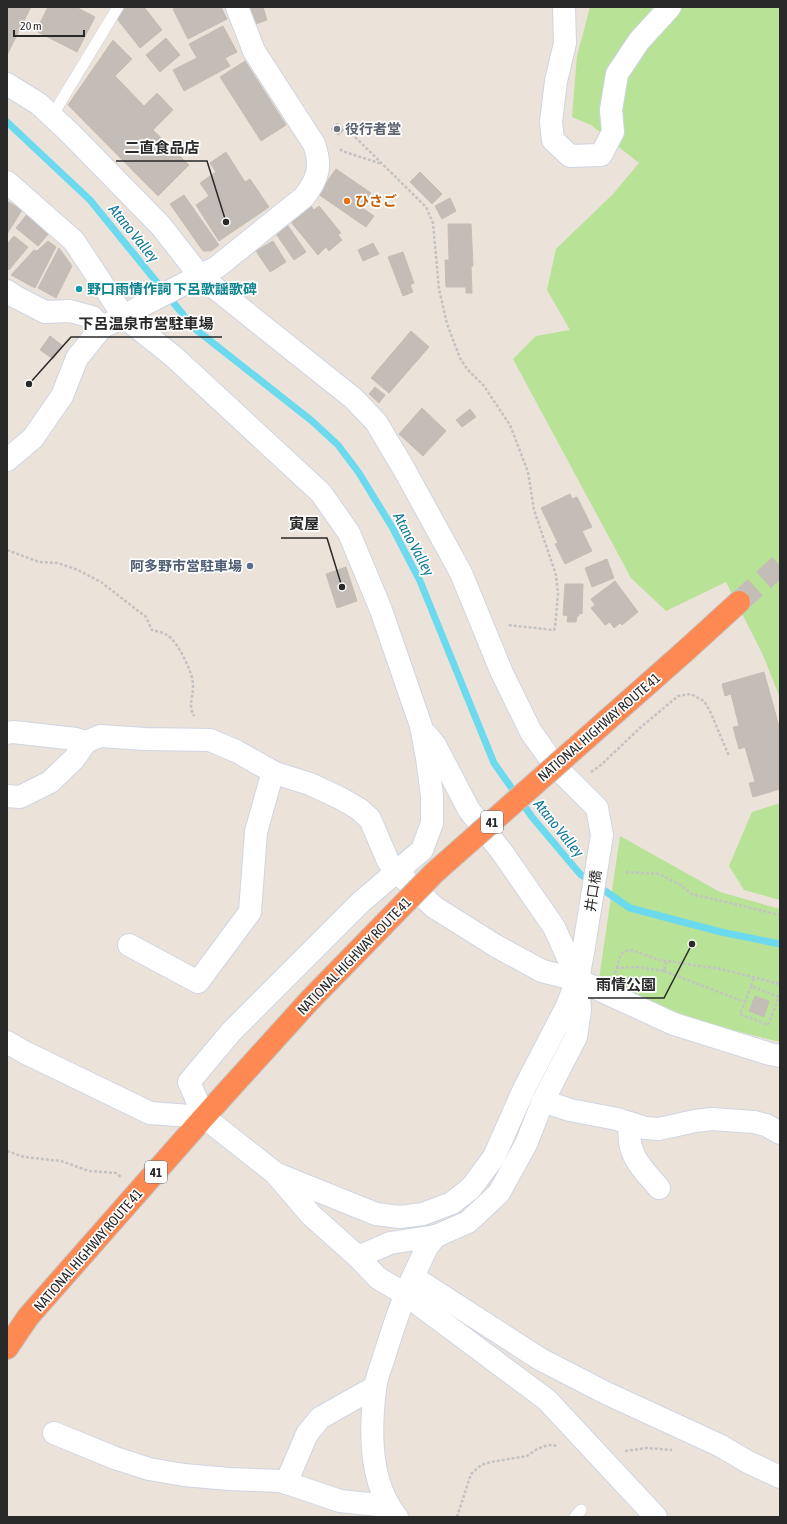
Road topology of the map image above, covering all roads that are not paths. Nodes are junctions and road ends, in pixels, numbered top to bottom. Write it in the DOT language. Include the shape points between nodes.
graph roads {
  1 [pos="118,7"];
  2 [pos="237,7"];
  3 [pos="564,7"];
  4 [pos="670,7"];
  5 [pos="7,84"];
  6 [pos="52,116"];
  7 [pos="7,182"];
  8 [pos="193,279"];
  9 [pos="7,291"];
  10 [pos="132,312"];
  11 [pos="102,326"];
  12 [pos="7,460"];
  13 [pos="739,602"];
  14 [pos="421,726"];
  15 [pos="7,733"];
  16 [pos="86,742"];
  17 [pos="275,773"];
  18 [pos="7,796"];
  19 [pos="397,872"];
  20 [pos="130,945"];
  21 [pos="578,980"];
  22 [pos="7,1042"];
  23 [pos="780,1056"];
  24 [pos="543,1101"];
  25 [pos="204,1117"];
  26 [pos="629,1123"];
  27 [pos="780,1133"];
  28 [pos="275,1173"];
  29 [pos="659,1188"];
  30 [pos="436,1236"];
  31 [pos="358,1257"];
  32 [pos="409,1285"];
  33 [pos="7,1348"];
  34 [pos="375,1387"];
  35 [pos="54,1433"];
  36 [pos="780,1477"];
  37 [pos="286,1483"];
  38 [pos="393,1512"];
  39 [pos="656,1517"];
  1 -- 6 [label="lane"];
  2 -- 8 [label="street" via="254,51 314,144 319,168 312,186 304,197 217,267"];
  3 -- 4 [label="street" via="565,43 556,81 551,122 553,140 570,156 601,155 614,132 611,110 617,74 639,41"];
  5 -- 6 [label="street, 井口橋" via="39,104"];
  6 -- 8 [label="street, 井口橋" via="161,226"];
  7 -- 10 [label="street" via="74,241"];
  8 -- 10 [label="street"];
  8 -- 21 [label="street, 井口橋" via="353,398 376,422 461,573 502,673 531,732 556,767 597,808 602,835"];
  9 -- 11 [label="street" via="45,312 70,310 92,317"];
  10 -- 11 [label="street"];
  10 -- 14 [label="street" via="173,356 321,494 349,534 381,610"];
  11 -- 12 [label="street" via="77,358 62,396 33,438"];
  13 -- 25 [label="highway, NATIONAL HIGHWAY ROUTE 41 / 41, bridge" via="434,873 310,1000"];
  14 -- 19 [label="street" via="432,796 432,823 422,850"];
  14 -- 21 [label="street" via="435,745 469,810 502,852 554,927"];
  15 -- 16 [label="street"];
  16 -- 17 [label="street" via="100,736 210,740"];
  16 -- 18 [label="street" via="74,759 50,782 20,797"];
  17 -- 19 [label="street" via="310,784 359,809 370,819 388,861"];
  17 -- 20 [label="street" via="270,782 256,832 250,912 198,982"];
  19 -- 21 [label="street" via="434,907 496,946 542,971"];
  19 -- 25 [label="street" via="360,902 230,1032 189,1082"];
  21 -- 23 [label="street" via="674,1024"];
  21 -- 24 [label="street" via="580,1010 576,1037"];
  21 -- 28 [label="street" via="524,1089 494,1157 471,1188 452,1203 423,1214 400,1217 376,1214"];
  22 -- 25 [label="street" via="77,1079 150,1113"];
  24 -- 26 [label="street" via="570,1110"];
  24 -- 30 [label="street" via="526,1144 499,1193 468,1222"];
  25 -- 28 [label="street"];
  25 -- 33 [label="highway, NATIONAL HIGHWAY ROUTE 41 / 41" via="28,1317"];
  26 -- 27 [label="street" via="659,1129 706,1120 754,1122"];
  26 -- 29 [label="street" via="633,1153"];
  28 -- 31 [label="street" via="311,1215"];
  30 -- 31 [label="street" via="390,1243"];
  30 -- 32 [label="street" via="427,1247"];
  31 -- 32 [label="street" via="378,1278"];
  32 -- 34 [label="street"];
  32 -- 36 [label="street" via="540,1359"];
  32 -- 39 [label="street" via="547,1400"];
  34 -- 37 [label="street" via="320,1418 307,1434"];
  34 -- 38 [label="street" via="372,1440 376,1471"];
  35 -- 37 [label="street" via="115,1458 149,1468 184,1475"];
  37 -- 38 [label="street" via="340,1501"];
}
